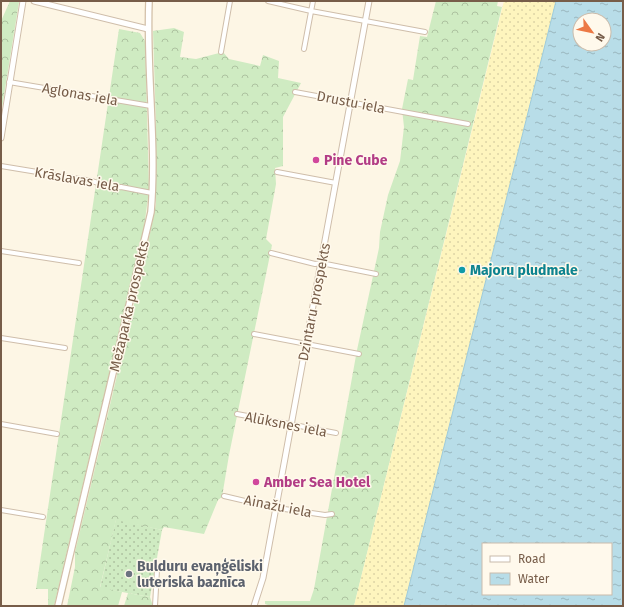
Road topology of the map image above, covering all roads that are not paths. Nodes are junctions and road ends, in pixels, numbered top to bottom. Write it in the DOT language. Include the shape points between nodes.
graph roads {
  1 [pos="23,1"];
  2 [pos="34,1"];
  3 [pos="149,1"];
  4 [pos="230,1"];
  5 [pos="268,1"];
  6 [pos="313,1"];
  7 [pos="369,1"];
  8 [pos="311,11"];
  9 [pos="366,22"];
  10 [pos="148,29"];
  11 [pos="425,32"];
  12 [pos="304,49"];
  13 [pos="221,52"];
  14 [pos="10,82"];
  15 [pos="295,92"];
  16 [pos="351,102"];
  17 [pos="151,106"];
  18 [pos="468,124"];
  19 [pos="1,138"];
  20 [pos="1,166"];
  21 [pos="277,172"];
  22 [pos="336,183"];
  23 [pos="152,193"];
  24 [pos="1,251"];
  25 [pos="270,253"];
  26 [pos="79,263"];
  27 [pos="321,263"];
  28 [pos="376,274"];
  29 [pos="254,334"];
  30 [pos="1,338"];
  31 [pos="306,344"];
  32 [pos="65,348"];
  33 [pos="359,354"];
  34 [pos="237,414"];
  35 [pos="1,424"];
  36 [pos="291,425"];
  37 [pos="57,434"];
  38 [pos="336,434"];
  39 [pos="224,496"];
  40 [pos="276,507"];
  41 [pos="1,510"];
  42 [pos="332,514"];
  43 [pos="43,517"];
  44 [pos="157,570"];
  45 [pos="255,604"];
  46 [pos="58,606"];
  47 [pos="155,606"];
  1 -- 14 [label="street"];
  2 -- 10 [label="street"];
  3 -- 10 [label="main road, Mežaparka prospekts"];
  4 -- 13 [label="street"];
  5 -- 8 [label="street"];
  6 -- 8 [label="street"];
  7 -- 9 [label="street, Dzintaru prospekts"];
  8 -- 9 [label="street"];
  8 -- 12 [label="street"];
  9 -- 11 [label="street"];
  9 -- 16 [label="street, Dzintaru prospekts"];
  10 -- 17 [label="main road, Mežaparka prospekts"];
  14 -- 17 [label="street, Aglonas iela"];
  14 -- 19 [label="street"];
  15 -- 16 [label="street, Drustu iela"];
  16 -- 18 [label="street, Drustu iela"];
  16 -- 22 [label="street, Dzintaru prospekts"];
  17 -- 23 [label="main road, Mežaparka prospekts"];
  20 -- 23 [label="street, Krāslavas iela" via="112,188 121,187"];
  21 -- 22 [label="street"];
  22 -- 27 [label="street, Dzintaru prospekts"];
  23 -- 46 [label="main road, Mežaparka prospekts" via="149,219"];
  24 -- 26 [label="street"];
  25 -- 27 [label="street" via="315,264"];
  27 -- 28 [label="street"];
  27 -- 31 [label="street, Dzintaru prospekts"];
  29 -- 31 [label="street"];
  30 -- 32 [label="street"];
  31 -- 33 [label="street"];
  31 -- 36 [label="street, Dzintaru prospekts"];
  34 -- 36 [label="street, Alūksnes iela"];
  35 -- 37 [label="street"];
  36 -- 38 [label="street, Alūksnes iela"];
  36 -- 40 [label="street, Dzintaru prospekts"];
  39 -- 40 [label="street, Ainažu iela"];
  40 -- 42 [label="street, Ainažu iela"];
  40 -- 45 [label="street, Dzintaru prospekts" via="263,578"];
  41 -- 43 [label="street"];
  44 -- 47 [label="street"];
}
